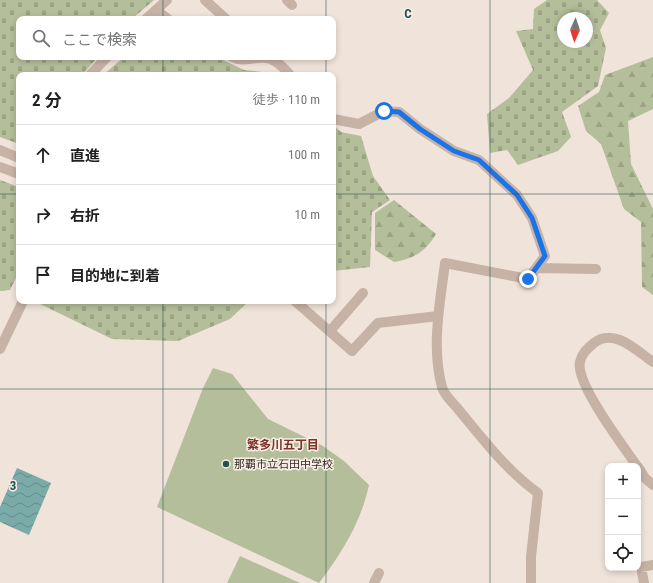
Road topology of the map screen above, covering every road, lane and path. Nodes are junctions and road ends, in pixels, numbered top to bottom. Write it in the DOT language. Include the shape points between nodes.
graph roads {
  1 [pos="167,0"];
  2 [pos="205,0"];
  3 [pos="156,10"];
  4 [pos="149,16"];
  5 [pos="164,16"];
  6 [pos="223,16"];
  7 [pos="104,60"];
  8 [pos="271,60"];
  9 [pos="93,72"];
  10 [pos="287,72"];
  11 [pos="336,120"];
  12 [pos="0,150"];
  13 [pos="16,157"];
  14 [pos="0,167"];
  15 [pos="16,173"];
  16 [pos="536,268"];
  17 [pos="596,269"];
  18 [pos="364,293"];
  19 [pos="22,304"];
  20 [pos="298,304"];
  21 [pos="438,316"];
  22 [pos="330,331"];
  23 [pos="0,349"];
  24 [pos="653,362"];
  25 [pos="635,463"];
  26 [pos="641,472"];
  27 [pos="653,484"];
  28 [pos="653,565"];
  29 [pos="379,573"];
  30 [pos="374,583"];
  31 [pos="531,583"];
  32 [pos="644,583"];
  1 -- 3 [label="street"];
  2 -- 6 [label="street"];
  3 -- 4 [label="street"];
  3 -- 5 [label="street"];
  7 -- 9 [label="street"];
  8 -- 10 [label="street"];
  11 -- 16 [label="street" via="359,124 384,111 399,112 454,151 479,160 517,195 532,218 545,256"];
  12 -- 13 [label="street"];
  14 -- 15 [label="street"];
  16 -- 17 [label="street"];
  16 -- 21 [label="street" via="528,279 445,263"];
  18 -- 22 [label="street"];
  19 -- 23 [label="street"];
  20 -- 22 [label="street"];
  21 -- 22 [label="street" via="378,323 352,351"];
  21 -- 31 [label="street" via="436,352 442,389 492,450 520,479 538,492"];
  24 -- 25 [label="street" via="619,338 599,339 584,351 579,364 592,400"];
  26 -- 27 [label="street"];
  28 -- 32 [label="street" via="641,567"];
  29 -- 30 [label="street"];
}
